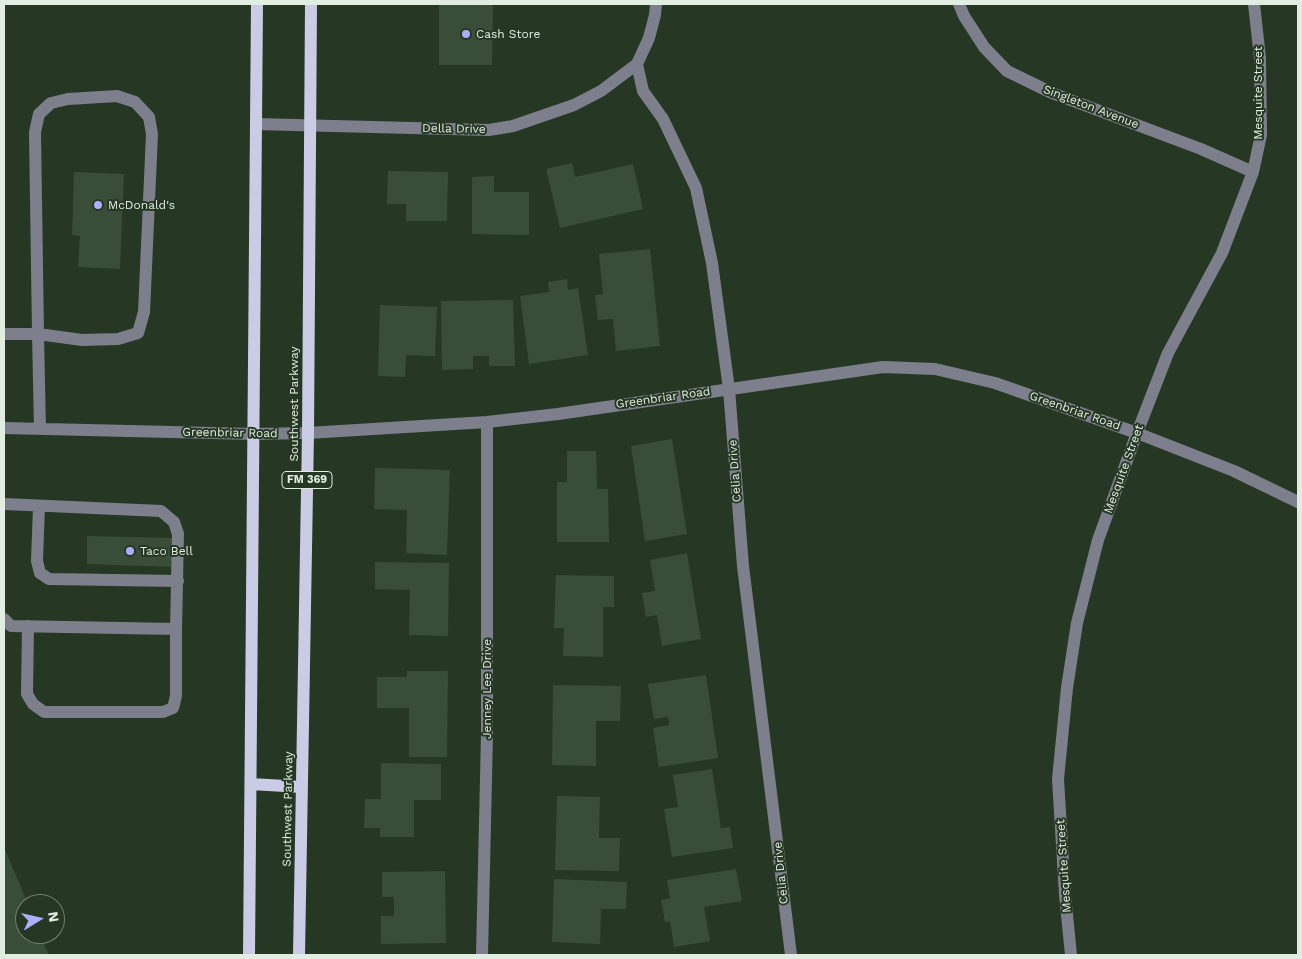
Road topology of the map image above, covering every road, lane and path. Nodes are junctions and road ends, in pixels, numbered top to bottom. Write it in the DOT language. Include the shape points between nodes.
graph roads {
  1 [pos="257,4"];
  2 [pos="311,4"];
  3 [pos="656,4"];
  4 [pos="959,4"];
  5 [pos="1254,4"];
  6 [pos="637,64"];
  7 [pos="256,124"];
  8 [pos="309,125"];
  9 [pos="1253,172"];
  10 [pos="4,334"];
  11 [pos="38,334"];
  12 [pos="729,388"];
  13 [pos="487,422"];
  14 [pos="4,428"];
  15 [pos="40,429"];
  16 [pos="308,433"];
  17 [pos="1137,433"];
  18 [pos="254,434"];
  19 [pos="1298,502"];
  20 [pos="4,504"];
  21 [pos="39,506"];
  22 [pos="178,581"];
  23 [pos="4,619"];
  24 [pos="28,626"];
  25 [pos="176,630"];
  26 [pos="251,784"];
  27 [pos="302,787"];
  28 [pos="250,955"];
  29 [pos="299,955"];
  30 [pos="482,955"];
  31 [pos="790,955"];
  32 [pos="1071,955"];
  1 -- 7 [label="main road"];
  2 -- 8 [label="main road, Southwest Parkway / FM 369"];
  3 -- 6 [label="street" via="649,38"];
  4 -- 9 [label="street, Singleton Avenue" via="984,47 1007,71 1052,94 1201,149"];
  5 -- 9 [label="street, Mesquite Street" via="1260,58 1261,135"];
  6 -- 8 [label="street, Della Drive" via="601,91 574,105 513,126 489,130"];
  6 -- 12 [label="street, Celia Drive" via="643,90 662,119 696,188 712,263"];
  7 -- 8 [label="street, Della Drive"];
  7 -- 18 [label="main road"];
  8 -- 16 [label="main road, Southwest Parkway / FM 369"];
  9 -- 17 [label="street, Mesquite Street" via="1222,253 1168,353"];
  10 -- 11 [label="street"];
  11 -- 11 [label="street" via="91,340 118,339 138,333 144,312 152,134 149,116 135,102 117,96 68,98 51,103 39,114 35,132"];
  11 -- 15 [label="street"];
  12 -- 13 [label="street, Greenbriar Road"];
  12 -- 17 [label="street, Greenbriar Road" via="882,367 935,370 995,383"];
  12 -- 31 [label="street, Celia Drive" via="743,566"];
  13 -- 16 [label="street, Greenbriar Road"];
  13 -- 30 [label="street, Jenney Lee Drive" via="487,734"];
  14 -- 15 [label="street, Greenbriar Road"];
  15 -- 18 [label="street, Greenbriar Road"];
  16 -- 18 [label="street, Greenbriar Road"];
  16 -- 27 [label="main road, Southwest Parkway / FM 369"];
  17 -- 19 [label="street, Greenbriar Road" via="1234,471"];
  17 -- 32 [label="street, Mesquite Street" via="1098,540 1077,623 1067,688 1058,779"];
  18 -- 26 [label="main road"];
  20 -- 21 [label="street"];
  21 -- 22 [label="street" via="162,511 174,522 178,534"];
  21 -- 22 [label="street" via="37,561 40,573 50,579"];
  22 -- 25 [label="street"];
  23 -- 24 [label="street" via="11,626"];
  24 -- 25 [label="street"];
  24 -- 25 [label="street" via="27,694 33,704 44,712 163,712 173,708 176,696"];
  26 -- 27 [label="main road"];
  26 -- 28 [label="main road"];
  27 -- 29 [label="main road, Southwest Parkway / FM 369"];
}
